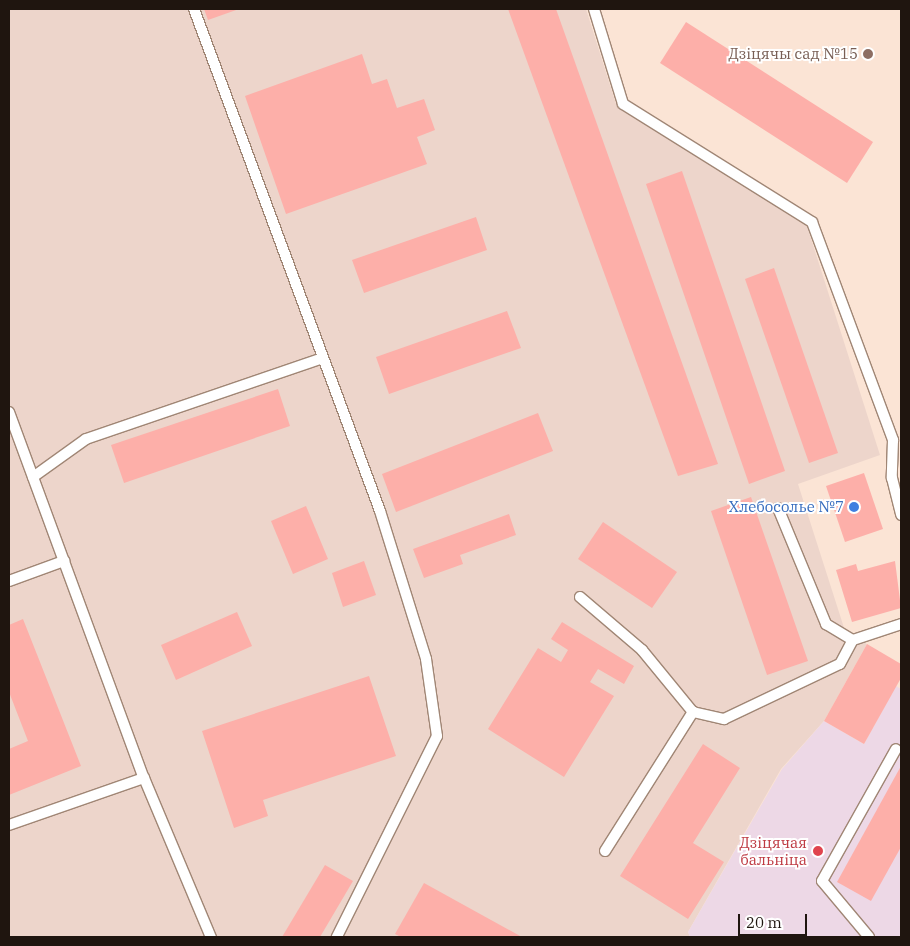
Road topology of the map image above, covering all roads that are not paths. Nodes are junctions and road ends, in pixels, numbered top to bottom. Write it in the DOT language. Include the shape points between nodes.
graph roads {
  1 [pos="194,9"];
  2 [pos="594,9"];
  3 [pos="323,358"];
  4 [pos="9,412"];
  5 [pos="899,440"];
  6 [pos="33,477"];
  7 [pos="778,508"];
  8 [pos="901,515"];
  9 [pos="64,561"];
  10 [pos="9,581"];
  11 [pos="580,597"];
  12 [pos="901,624"];
  13 [pos="853,640"];
  14 [pos="693,712"];
  15 [pos="896,749"];
  16 [pos="144,778"];
  17 [pos="9,825"];
  18 [pos="605,851"];
  19 [pos="210,937"];
  20 [pos="337,937"];
  21 [pos="869,937"];
  1 -- 3 [label="lane"];
  2 -- 5 [label="lane" via="623,104 812,222"];
  3 -- 6 [label="lane" via="86,439"];
  3 -- 20 [label="lane" via="380,511 426,659 436,736"];
  4 -- 6 [label="lane"];
  5 -- 8 [label="lane" via="892,478"];
  6 -- 9 [label="lane"];
  7 -- 13 [label="lane" via="826,624"];
  9 -- 10 [label="lane"];
  9 -- 16 [label="lane"];
  11 -- 14 [label="lane" via="642,650"];
  12 -- 13 [label="lane"];
  13 -- 14 [label="lane" via="840,664 724,719"];
  14 -- 18 [label="lane"];
  15 -- 21 [label="lane" via="822,881"];
  16 -- 17 [label="lane"];
  16 -- 19 [label="lane"];
}
